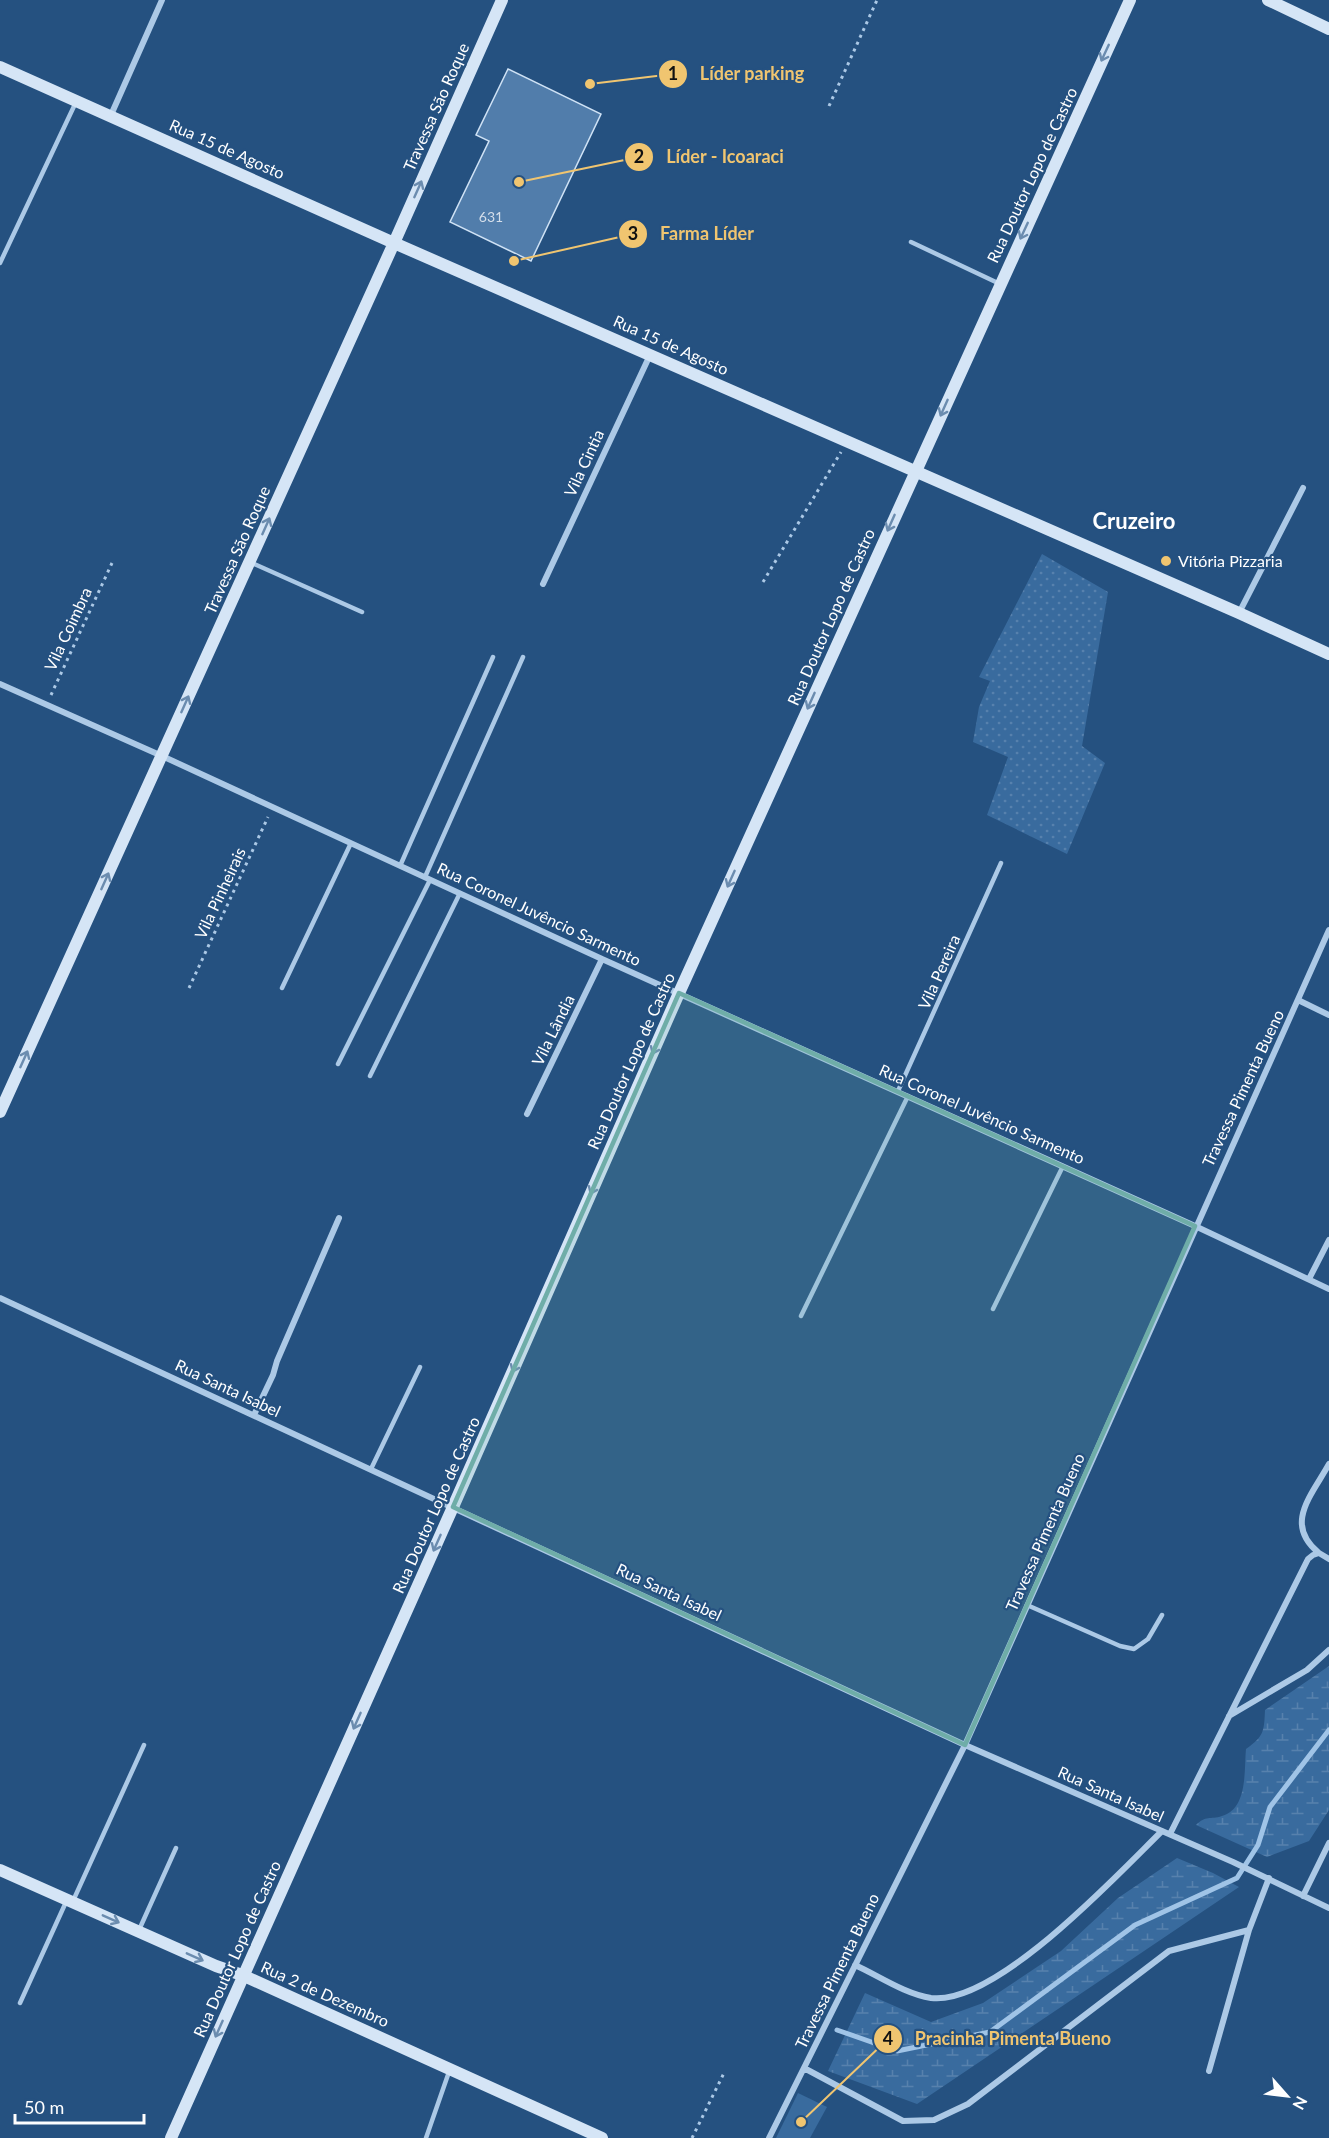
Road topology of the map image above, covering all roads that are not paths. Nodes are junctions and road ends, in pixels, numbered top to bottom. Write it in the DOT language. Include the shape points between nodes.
graph roads {
  1 [pos="162,0"];
  2 [pos="501,0"];
  3 [pos="1130,0"];
  4 [pos="1268,0"];
  5 [pos="1329,29"];
  6 [pos="0,67"];
  7 [pos="77,100"];
  8 [pos="111,116"];
  9 [pos="912,242"];
  10 [pos="394,243"];
  11 [pos="0,262"];
  12 [pos="1000,284"];
  13 [pos="651,354"];
  14 [pos="915,470"];
  15 [pos="1304,489"];
  16 [pos="249,562"];
  17 [pos="543,584"];
  18 [pos="362,612"];
  19 [pos="1239,613"];
  20 [pos="1329,654"];
  21 [pos="493,657"];
  22 [pos="523,657"];
  23 [pos="0,684"];
  24 [pos="162,756"];
  25 [pos="351,843"];
  26 [pos="1001,863"];
  27 [pos="400,866"];
  28 [pos="428,878"];
  29 [pos="460,893"];
  30 [pos="1329,930"];
  31 [pos="602,959"];
  32 [pos="282,988"];
  33 [pos="679,993"];
  34 [pos="1298,1000"];
  35 [pos="1329,1016"];
  36 [pos="338,1064"];
  37 [pos="370,1076"];
  38 [pos="898,1091"];
  39 [pos="908,1096"];
  40 [pos="0,1112"];
  41 [pos="527,1114"];
  42 [pos="1063,1166"];
  43 [pos="339,1218"];
  44 [pos="1195,1226"];
  45 [pos="1329,1239"];
  46 [pos="1309,1279"];
  47 [pos="1329,1289"];
  48 [pos="0,1298"];
  49 [pos="993,1309"];
  50 [pos="801,1316"];
  51 [pos="420,1367"];
  52 [pos="254,1415"];
  53 [pos="1329,1464"];
  54 [pos="371,1469"];
  55 [pos="453,1507"];
  56 [pos="1318,1553"];
  57 [pos="1329,1559"];
  58 [pos="1027,1605"];
  59 [pos="1162,1616"];
  60 [pos="1329,1650"];
  61 [pos="1229,1717"];
  62 [pos="965,1744"];
  63 [pos="144,1745"];
  64 [pos="1162,1831"];
  65 [pos="1170,1834"];
  66 [pos="1329,1843"];
  67 [pos="176,1848"];
  68 [pos="0,1870"];
  69 [pos="1269,1878"];
  70 [pos="1303,1896"];
  71 [pos="70,1901"];
  72 [pos="1329,1908"];
  73 [pos="1250,1930"];
  74 [pos="139,1932"];
  75 [pos="855,1965"];
  76 [pos="242,1975"];
  77 [pos="20,2003"];
  78 [pos="804,2068"];
  79 [pos="450,2069"];
  80 [pos="1209,2071"];
  81 [pos="171,2138"];
  82 [pos="426,2138"];
  83 [pos="602,2138"];
  84 [pos="770,2138"];
  1 -- 8 [label="street"];
  10 -- 2 [label="main road, Travessa São Roque, one-way"];
  3 -- 12 [label="main road, Rua Doutor Lopo de Castro, one-way"];
  4 -- 5 [label="main road"];
  6 -- 7 [label="main road, Rua 15 de Agosto"];
  7 -- 8 [label="main road, Rua 15 de Agosto"];
  7 -- 11 [label="lane"];
  8 -- 10 [label="main road, Rua 15 de Agosto"];
  9 -- 12 [label="lane"];
  10 -- 13 [label="main road, Rua 15 de Agosto"];
  16 -- 10 [label="main road, Travessa São Roque, one-way"];
  12 -- 14 [label="main road, Rua Doutor Lopo de Castro, one-way"];
  13 -- 14 [label="main road, Rua 15 de Agosto"];
  13 -- 17 [label="street, Vila Cintia"];
  14 -- 19 [label="main road, Rua 15 de Agosto"];
  14 -- 33 [label="main road, Rua Doutor Lopo de Castro, one-way"];
  15 -- 19 [label="street"];
  16 -- 18 [label="lane"];
  24 -- 16 [label="main road, Travessa São Roque, one-way"];
  19 -- 20 [label="main road, Rua 15 de Agosto"];
  21 -- 27 [label="lane"];
  22 -- 28 [label="lane"];
  23 -- 24 [label="street, Rua Coronel Juvêncio Sarmento"];
  24 -- 25 [label="street, Rua Coronel Juvêncio Sarmento"];
  40 -- 24 [label="main road, Travessa São Roque, one-way"];
  25 -- 27 [label="street, Rua Coronel Juvêncio Sarmento"];
  25 -- 32 [label="lane"];
  26 -- 38 [label="lane, Vila Pereira"];
  27 -- 28 [label="street, Rua Coronel Juvêncio Sarmento"];
  28 -- 29 [label="street, Rua Coronel Juvêncio Sarmento"];
  28 -- 36 [label="lane"];
  29 -- 31 [label="street, Rua Coronel Juvêncio Sarmento"];
  29 -- 37 [label="lane"];
  30 -- 34 [label="street, Travessa Pimenta Bueno"];
  31 -- 33 [label="street, Rua Coronel Juvêncio Sarmento"];
  31 -- 41 [label="street, Vila Lândia"];
  33 -- 38 [label="street, Rua Coronel Juvêncio Sarmento"];
  33 -- 55 [label="main road, Rua Doutor Lopo de Castro, one-way"];
  34 -- 35 [label="street"];
  34 -- 44 [label="street, Travessa Pimenta Bueno"];
  38 -- 39 [label="street, Rua Coronel Juvêncio Sarmento"];
  39 -- 42 [label="street, Rua Coronel Juvêncio Sarmento"];
  39 -- 50 [label="lane"];
  42 -- 44 [label="street, Rua Coronel Juvêncio Sarmento"];
  42 -- 49 [label="lane"];
  43 -- 52 [label="street"];
  44 -- 46 [label="street, Rua Coronel Juvêncio Sarmento"];
  44 -- 58 [label="street, Travessa Pimenta Bueno"];
  45 -- 46 [label="street"];
  46 -- 47 [label="street, Rua Coronel Juvêncio Sarmento"];
  48 -- 52 [label="street, Rua Santa Isabel"];
  51 -- 54 [label="lane"];
  52 -- 54 [label="street, Rua Santa Isabel"];
  53 -- 56 [label="street" via="1301,1515 1301,1531"];
  54 -- 55 [label="street, Rua Santa Isabel"];
  55 -- 62 [label="street, Rua Santa Isabel"];
  55 -- 76 [label="main road, Rua Doutor Lopo de Castro, one-way"];
  56 -- 57 [label="street"];
  56 -- 61 [label="street" via="1304,1567"];
  58 -- 59 [label="lane" via="1134,1649 1148,1639"];
  58 -- 62 [label="street, Travessa Pimenta Bueno"];
  60 -- 61 [label="street" via="1307,1670"];
  61 -- 65 [label="street"];
  62 -- 64 [label="street, Rua Santa Isabel"];
  62 -- 75 [label="street, Travessa Pimenta Bueno"];
  63 -- 71 [label="lane"];
  64 -- 65 [label="street, Rua Santa Isabel"];
  64 -- 75 [label="street" via="1050,1939 973,1990 932,1998"];
  65 -- 69 [label="street, Rua Santa Isabel"];
  66 -- 70 [label="street"];
  67 -- 74 [label="lane"];
  68 -- 71 [label="main road, Rua 2 de Dezembro"];
  69 -- 70 [label="street, Rua Santa Isabel"];
  69 -- 73 [label="street"];
  70 -- 72 [label="street, Rua Santa Isabel"];
  71 -- 74 [label="main road, Rua 2 de Dezembro, one-way"];
  71 -- 77 [label="lane"];
  73 -- 78 [label="street" via="1169,1950 968,2104 934,2120 903,2121"];
  73 -- 80 [label="street"];
  74 -- 76 [label="main road, Rua 2 de Dezembro, one-way"];
  75 -- 78 [label="street, Travessa Pimenta Bueno"];
  76 -- 79 [label="main road, Rua 2 de Dezembro"];
  76 -- 81 [label="main road, Rua Doutor Lopo de Castro, one-way"];
  78 -- 84 [label="street, Travessa Pimenta Bueno"];
  79 -- 82 [label="lane"];
  79 -- 83 [label="main road, Rua 2 de Dezembro"];
}
